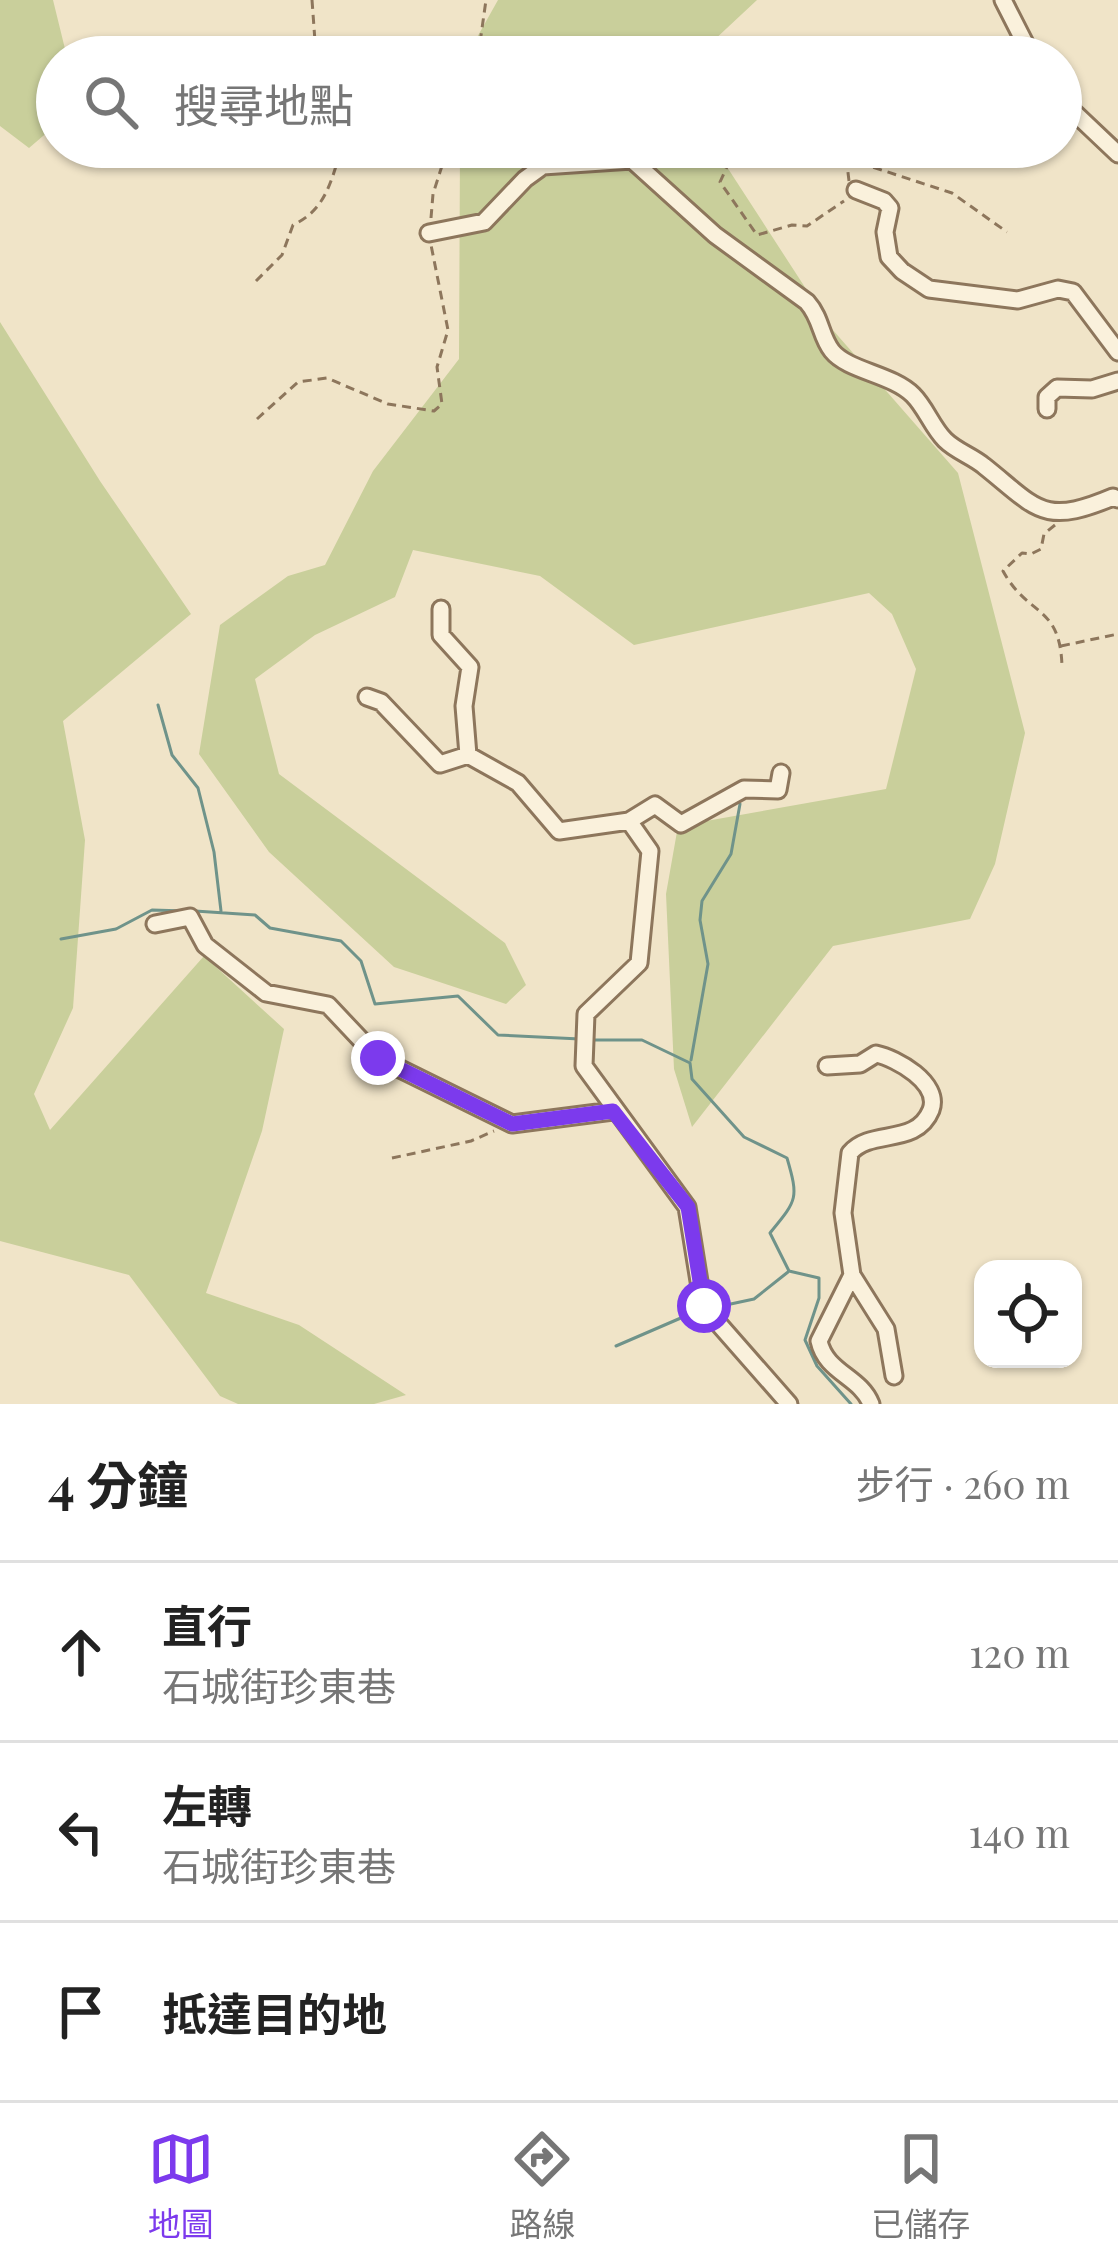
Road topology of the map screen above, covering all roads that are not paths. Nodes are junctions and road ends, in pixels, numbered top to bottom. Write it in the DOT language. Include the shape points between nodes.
graph roads {
  1 [pos="1003,0"];
  2 [pos="1021,36"];
  3 [pos="1082,120"];
  4 [pos="1118,154"];
  5 [pos="540,168"];
  6 [pos="641,168"];
  7 [pos="856,190"];
  8 [pos="430,233"];
  9 [pos="1116,343"];
  10 [pos="1118,381"];
  11 [pos="1047,409"];
  12 [pos="1118,500"];
  13 [pos="441,609"];
  14 [pos="368,697"];
  15 [pos="468,755"];
  16 [pos="781,773"];
  17 [pos="629,821"];
  18 [pos="155,924"];
  19 [pos="827,1066"];
  20 [pos="613,1111"];
  21 [pos="852,1275"];
  22 [pos="894,1376"];
  23 [pos="789,1404"];
  24 [pos="871,1404"];
  1 -- 2 [label="street"];
  3 -- 4 [label="street"];
  5 -- 8 [label="street" via="484,222"];
  6 -- 12 [label="street" via="807,302 837,356 907,390 944,440 1015,495 1052,512"];
  7 -- 9 [label="street" via="890,208 890,256 919,284 1018,300 1072,292"];
  10 -- 11 [label="street" via="1057,388"];
  13 -- 15 [label="street" via="441,635 470,667"];
  14 -- 15 [label="street" via="440,764"];
  15 -- 17 [label="street" via="518,783 560,831"];
  16 -- 17 [label="street" via="778,790 744,789 681,824 656,806"];
  17 -- 20 [label="street" via="650,851 639,963 586,1014 584,1049 584,1066"];
  18 -- 20 [label="street" via="190,917 205,945 266,993 328,1005 378,1058 512,1124"];
  19 -- 21 [label="street" via="892,1058 932,1100 912,1130 866,1139 850,1153 843,1213"];
  20 -- 23 [label="street" via="688,1207 704,1306"];
  21 -- 22 [label="street" via="886,1329"];
  21 -- 24 [label="street" via="819,1341 828,1365"];
}
